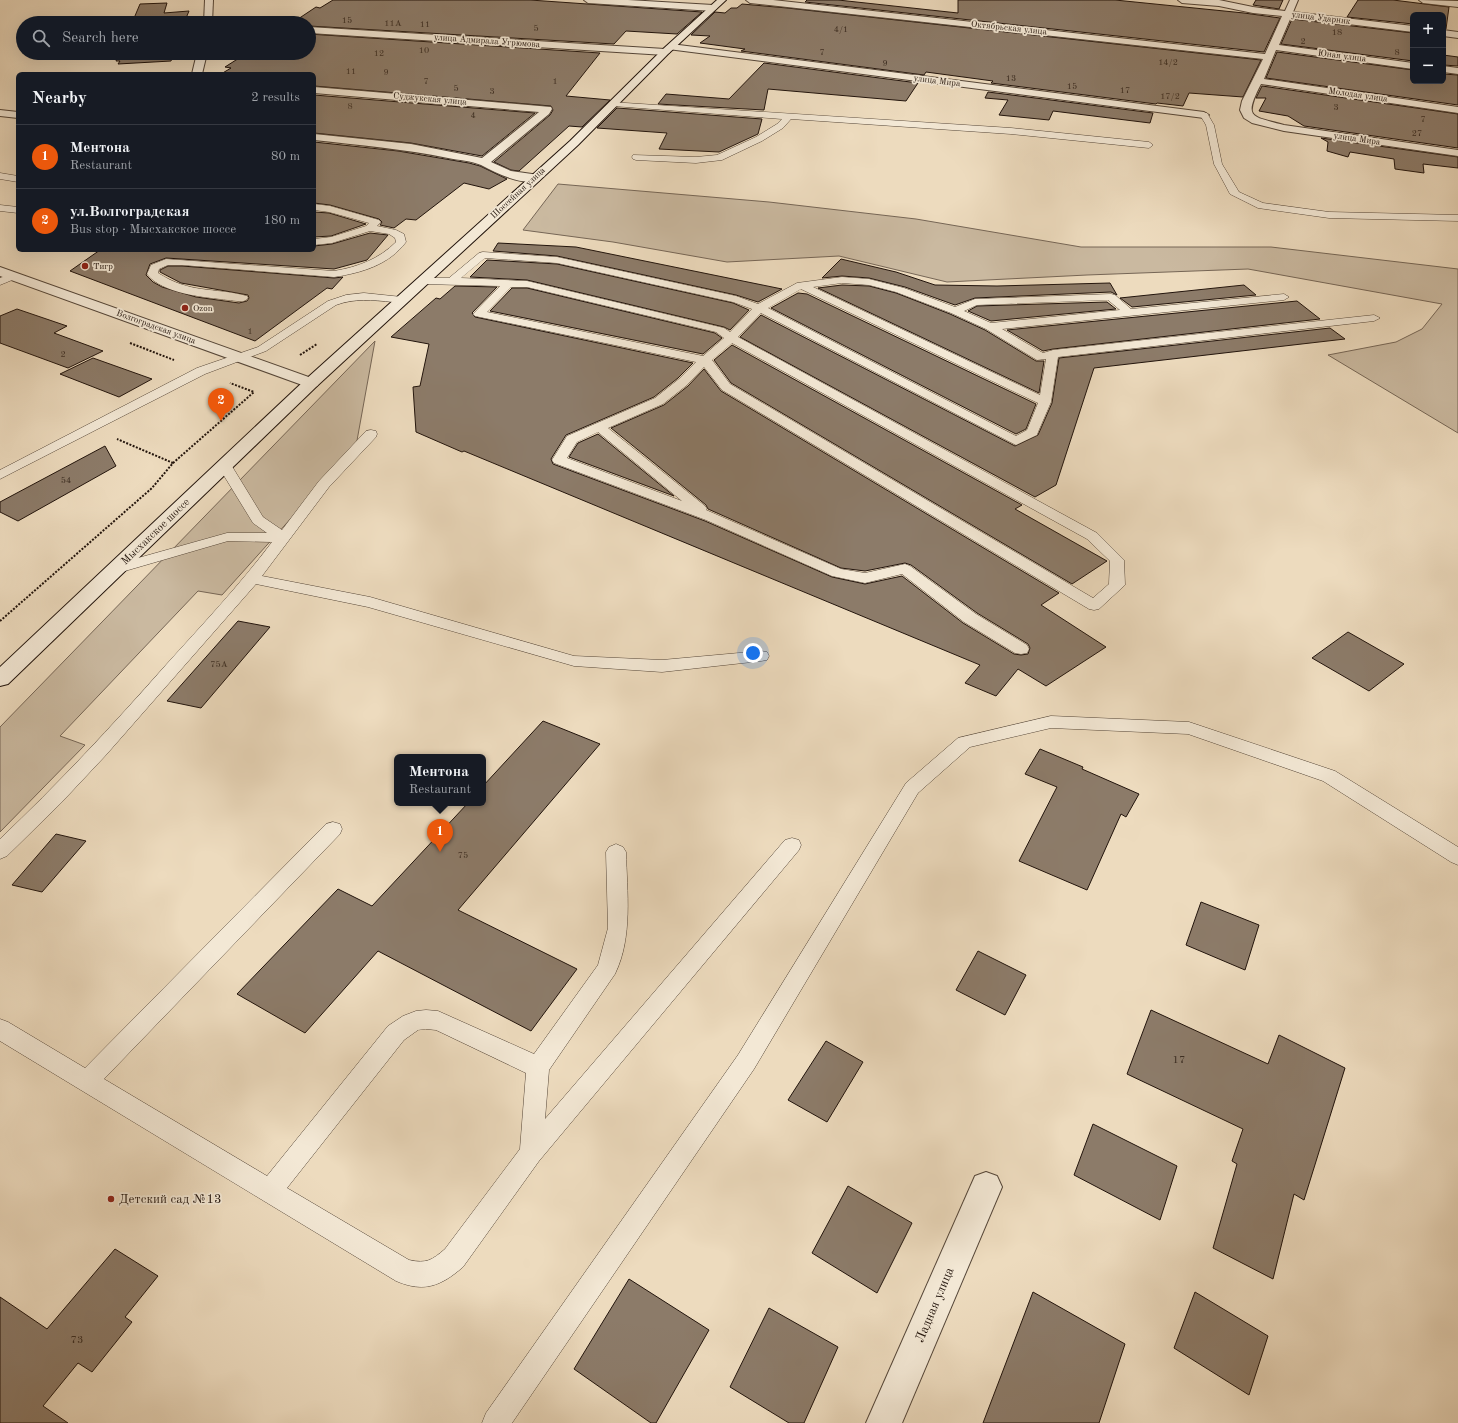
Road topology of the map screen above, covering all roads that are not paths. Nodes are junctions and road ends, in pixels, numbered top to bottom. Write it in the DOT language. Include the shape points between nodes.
graph roads {
  1 [pos="209,0"];
  2 [pos="588,0"];
  3 [pos="722,0"];
  4 [pos="750,0"];
  5 [pos="1182,0"];
  6 [pos="1294,0"];
  7 [pos="1423,0"];
  8 [pos="1458,4"];
  9 [pos="713,8"];
  10 [pos="1287,14"];
  11 [pos="208,16"];
  12 [pos="1410,29"];
  13 [pos="316,30"];
  14 [pos="1446,33"];
  15 [pos="1458,34"];
  16 [pos="668,50"];
  17 [pos="1270,52"];
  18 [pos="200,60"];
  19 [pos="1410,66"];
  20 [pos="1446,70"];
  21 [pos="1458,71"];
  22 [pos="197,72"];
  23 [pos="1258,81"];
  24 [pos="316,90"];
  25 [pos="613,104"];
  26 [pos="1458,110"];
  27 [pos="0,114"];
  28 [pos="16,115"];
  29 [pos="1204,115"];
  30 [pos="789,117"];
  31 [pos="316,137"];
  32 [pos="1149,145"];
  33 [pos="1458,153"];
  34 [pos="636,157"];
  35 [pos="484,162"];
  36 [pos="0,176"];
  37 [pos="535,178"];
  38 [pos="16,179"];
  39 [pos="316,207"];
  40 [pos="0,208"];
  41 [pos="16,210"];
  42 [pos="1458,218"];
  43 [pos="370,228"];
  44 [pos="316,242"];
  45 [pos="4,276"];
  46 [pos="423,281"];
  47 [pos="452,281"];
  48 [pos="509,284"];
  49 [pos="801,285"];
  50 [pos="1284,297"];
  51 [pos="243,298"];
  52 [pos="402,300"];
  53 [pos="759,308"];
  54 [pos="955,311"];
  55 [pos="1128,313"];
  56 [pos="1374,318"];
  57 [pos="990,327"];
  58 [pos="731,338"];
  59 [pos="1053,354"];
  60 [pos="240,358"];
  61 [pos="705,360"];
  62 [pos="311,383"];
  63 [pos="1045,402"];
  64 [pos="599,427"];
  65 [pos="371,434"];
  66 [pos="225,466"];
  67 [pos="0,475"];
  68 [pos="711,518"];
  69 [pos="283,538"];
  70 [pos="118,568"];
  71 [pos="252,579"];
  72 [pos="1021,649"];
  73 [pos="761,656"];
  74 [pos="0,679"];
  75 [pos="333,829"];
  76 [pos="792,845"];
  77 [pos="0,851"];
  78 [pos="616,852"];
  79 [pos="1458,857"];
  80 [pos="0,1029"];
  81 [pos="538,1066"];
  82 [pos="87,1081"];
  83 [pos="531,1153"];
  84 [pos="986,1188"];
  85 [pos="270,1191"];
  86 [pos="496,1423"];
  87 [pos="884,1423"];
  1 -- 11 [label="street"];
  2 -- 9 [label="street"];
  3 -- 9 [label="street, Шоссейная улица"];
  4 -- 17 [label="street, Октябрьская улица"];
  5 -- 10 [label="street, улица Ударник" via="1220,3"];
  6 -- 10 [label="street"];
  7 -- 8 [label="street"];
  9 -- 16 [label="street, Шоссейная улица"];
  10 -- 12 [label="street, улица Ударник"];
  10 -- 17 [label="street"];
  13 -- 16 [label="street, улица Адмирала Угрюмова"];
  14 -- 15 [label="street"];
  16 -- 25 [label="street, Шоссейная улица"];
  16 -- 29 [label="street, улица Мира"];
  17 -- 19 [label="street, Юная улица"];
  17 -- 23 [label="street"];
  18 -- 22 [label="street"];
  20 -- 21 [label="street"];
  23 -- 26 [label="street, Молодая улица"];
  23 -- 33 [label="street, улица Мира" via="1245,110 1248,116 1256,121 1284,128"];
  24 -- 35 [label="street, Суджукская улица" via="547,109"];
  25 -- 30 [label="lane"];
  25 -- 37 [label="street, Шоссейная улица"];
  27 -- 28 [label="street"];
  29 -- 42 [label="lane" via="1210,125 1218,164 1235,194 1261,206 1329,215"];
  30 -- 32 [label="lane" via="1011,130"];
  30 -- 34 [label="lane" via="759,139 719,158 696,160"];
  31 -- 35 [label="street" via="411,147"];
  35 -- 37 [label="street" via="503,173"];
  36 -- 38 [label="lane"];
  37 -- 46 [label="street, Шоссейная улица"];
  39 -- 43 [label="lane" via="376,222"];
  40 -- 41 [label="lane"];
  43 -- 44 [label="lane" via="332,240"];
  43 -- 51 [label="lane" via="392,232 400,236 401,242 394,250 365,267 350,272 334,274 166,262 155,267 152,274 182,290"];
  45 -- 60 [label="street, Волгоградская улица"];
  46 -- 47 [label="lane"];
  46 -- 52 [label="street, Шоссейная улица"];
  47 -- 48 [label="lane"];
  47 -- 53 [label="lane" via="483,255 557,260 736,299"];
  48 -- 58 [label="lane" via="527,284 720,330"];
  48 -- 61 [label="lane" via="479,314"];
  49 -- 53 [label="lane"];
  49 -- 54 [label="lane" via="842,280 870,282 900,290"];
  49 -- 63 [label="lane"];
  50 -- 55 [label="lane"];
  52 -- 60 [label="lane" via="364,296 332,303 262,349"];
  52 -- 62 [label="street, Шоссейная улица"];
  53 -- 58 [label="lane"];
  53 -- 63 [label="lane" via="1016,441 1032,432"];
  54 -- 55 [label="lane" via="975,302 1111,297"];
  54 -- 57 [label="lane"];
  55 -- 57 [label="lane"];
  56 -- 59 [label="lane"];
  57 -- 59 [label="lane" via="1041,357"];
  58 -- 61 [label="lane"];
  58 -- 61 [label="lane" via="1092,536 1117,560 1117,585 1094,605 726,387"];
  59 -- 63 [label="lane"];
  60 -- 62 [label="street, Волгоградская улица"];
  60 -- 67 [label="lane" via="201,371"];
  61 -- 64 [label="lane" via="659,401"];
  62 -- 66 [label="street, Мысхакское шоссе"];
  64 -- 68 [label="lane"];
  64 -- 68 [label="lane" via="572,439 559,460"];
  65 -- 69 [label="lane" via="324,484"];
  66 -- 69 [label="lane" via="258,520"];
  66 -- 70 [label="street, Мысхакское шоссе"];
  68 -- 72 [label="lane" via="837,572 865,578 905,569 970,618"];
  69 -- 70 [label="lane" via="227,536"];
  69 -- 71 [label="lane"];
  70 -- 74 [label="street, Мысхакское шоссе"];
  71 -- 73 [label="lane" via="370,602 574,662 662,666"];
  71 -- 77 [label="lane" via="95,755"];
  75 -- 82 [label="lane"];
  76 -- 83 [label="lane"];
  78 -- 81 [label="lane" via="618,928 608,968"];
  79 -- 86 [label="lane" via="1329,776 1189,728 1051,722 964,742 912,788 746,1062"];
  80 -- 82 [label="lane"];
  81 -- 83 [label="lane"];
  81 -- 85 [label="lane" via="438,1021 424,1018 408,1023 396,1033"];
  82 -- 85 [label="lane"];
  83 -- 85 [label="lane" via="454,1258 439,1271 421,1276 405,1272"];
  84 -- 87 [label="street, Ладная улица"];
}
